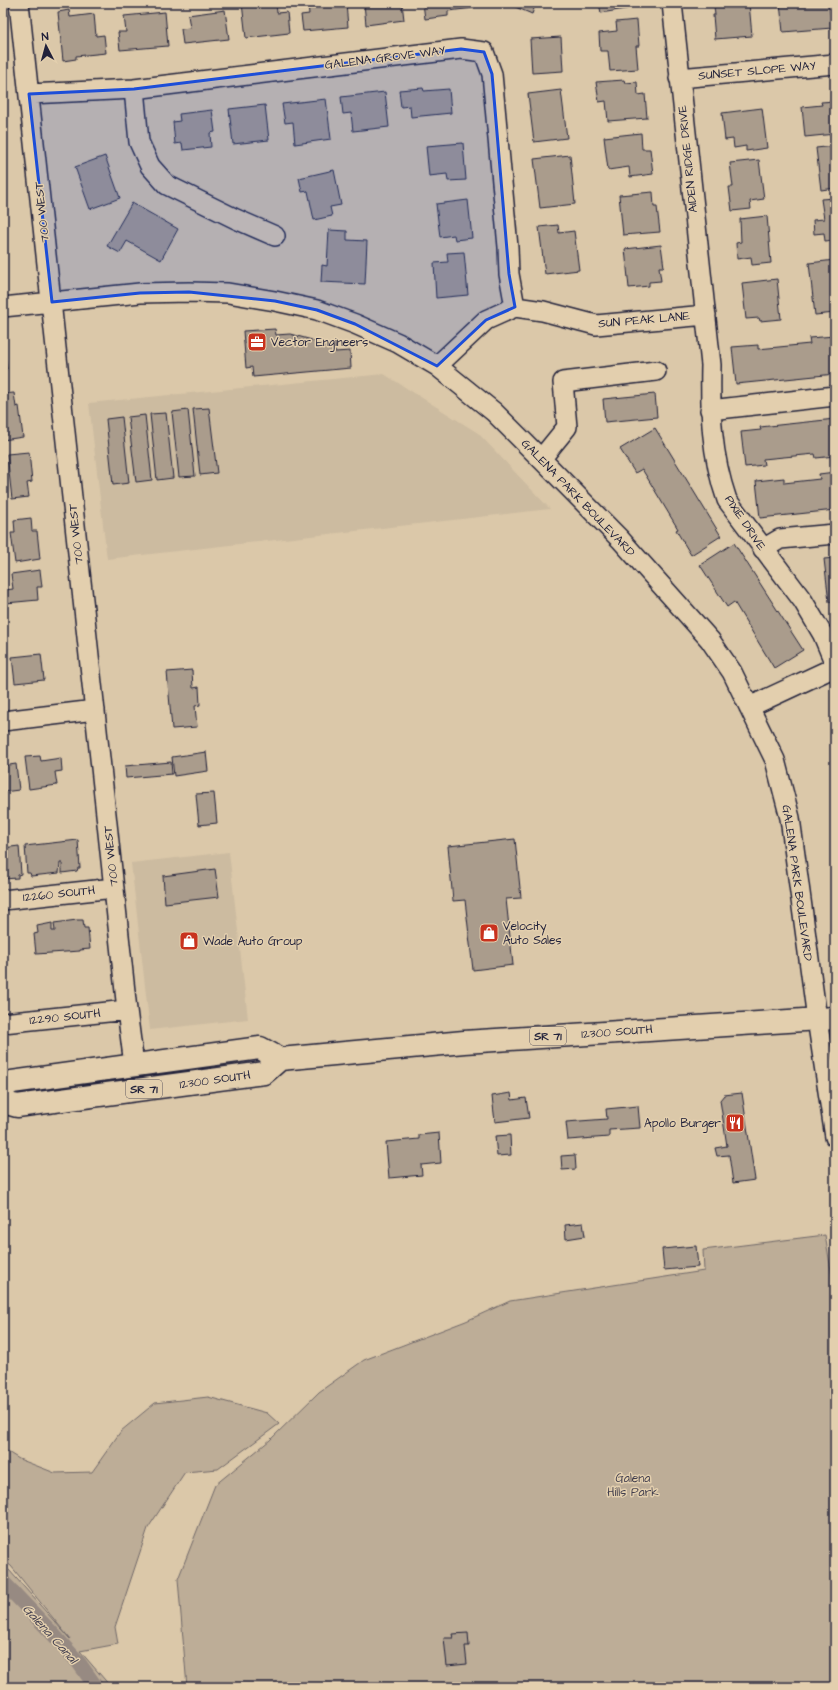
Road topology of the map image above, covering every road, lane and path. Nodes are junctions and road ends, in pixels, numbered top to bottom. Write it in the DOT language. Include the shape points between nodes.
graph roads {
  1 [pos="19,3"];
  2 [pos="672,3"];
  3 [pos="835,64"];
  4 [pos="679,78"];
  5 [pos="134,89"];
  6 [pos="29,94"];
  7 [pos="275,236"];
  8 [pos="52,302"];
  9 [pos="3,307"];
  10 [pos="515,307"];
  11 [pos="706,315"];
  12 [pos="437,366"];
  13 [pos="656,371"];
  14 [pos="835,396"];
  15 [pos="710,410"];
  16 [pos="541,459"];
  17 [pos="835,534"];
  18 [pos="763,549"];
  19 [pos="835,664"];
  20 [pos="835,667"];
  21 [pos="749,708"];
  22 [pos="95,710"];
  23 [pos="3,721"];
  24 [pos="114,888"];
  25 [pos="3,900"];
  26 [pos="127,1010"];
  27 [pos="826,1018"];
  28 [pos="3,1023"];
  29 [pos="280,1059"];
  30 [pos="134,1065"];
  31 [pos="3,1088"];
  32 [pos="3,1102"];
  33 [pos="835,1137"];
  1 -- 6 [label="street, 700 WEST"];
  2 -- 4 [label="street, AIDEN RIDGE DRIVE"];
  3 -- 4 [label="street, SUNSET SLOPE WAY"];
  4 -- 11 [label="street, AIDEN RIDGE DRIVE"];
  5 -- 6 [label="street, GALENA GROVE WAY"];
  5 -- 7 [label="street" via="139,142 150,166 167,184"];
  5 -- 10 [label="street, GALENA GROVE WAY" via="461,49 484,52 492,74 509,274"];
  6 -- 8 [label="street, 700 WEST"];
  8 -- 9 [label="street, GALENA PARK BOULEVARD"];
  8 -- 12 [label="street, GALENA PARK BOULEVARD" via="140,293 189,292 228,294 275,301 317,310 355,324 398,343"];
  8 -- 22 [label="street, 700 WEST"];
  10 -- 11 [label="street, SUN PEAK LANE" via="543,311 596,325"];
  10 -- 12 [label="street" via="486,320"];
  11 -- 15 [label="street, PIXIE DRIVE" via="711,365"];
  12 -- 16 [label="street, GALENA PARK BOULEVARD" via="494,412"];
  13 -- 16 [label="street" via="563,382 567,427"];
  14 -- 15 [label="street"];
  15 -- 18 [label="street, PIXIE DRIVE" via="715,457 727,500"];
  16 -- 21 [label="street, GALENA PARK BOULEVARD" via="620,539 710,640 732,672"];
  17 -- 18 [label="street" via="780,539"];
  18 -- 19 [label="street, PIXIE DRIVE" via="802,601 823,635"];
  20 -- 21 [label="street"];
  21 -- 27 [label="street, GALENA PARK BOULEVARD" via="775,760 790,818"];
  22 -- 23 [label="street"];
  22 -- 24 [label="street, 700 WEST"];
  24 -- 25 [label="street, 12260 SOUTH"];
  24 -- 26 [label="street, 700 WEST"];
  26 -- 28 [label="street, 12290 SOUTH"];
  26 -- 30 [label="street, 700 WEST"];
  27 -- 29 [label="main road, 12300 SOUTH / SR 71" via="464,1042"];
  27 -- 33 [label="street, GALENA PARK BOULEVARD"];
  29 -- 30 [label="main road, SR 71" via="260,1048"];
  29 -- 32 [label="main road, 12300 SOUTH / SR 71" via="264,1073 17,1106"];
  30 -- 31 [label="main road, SR 71" via="12,1082"];
}
